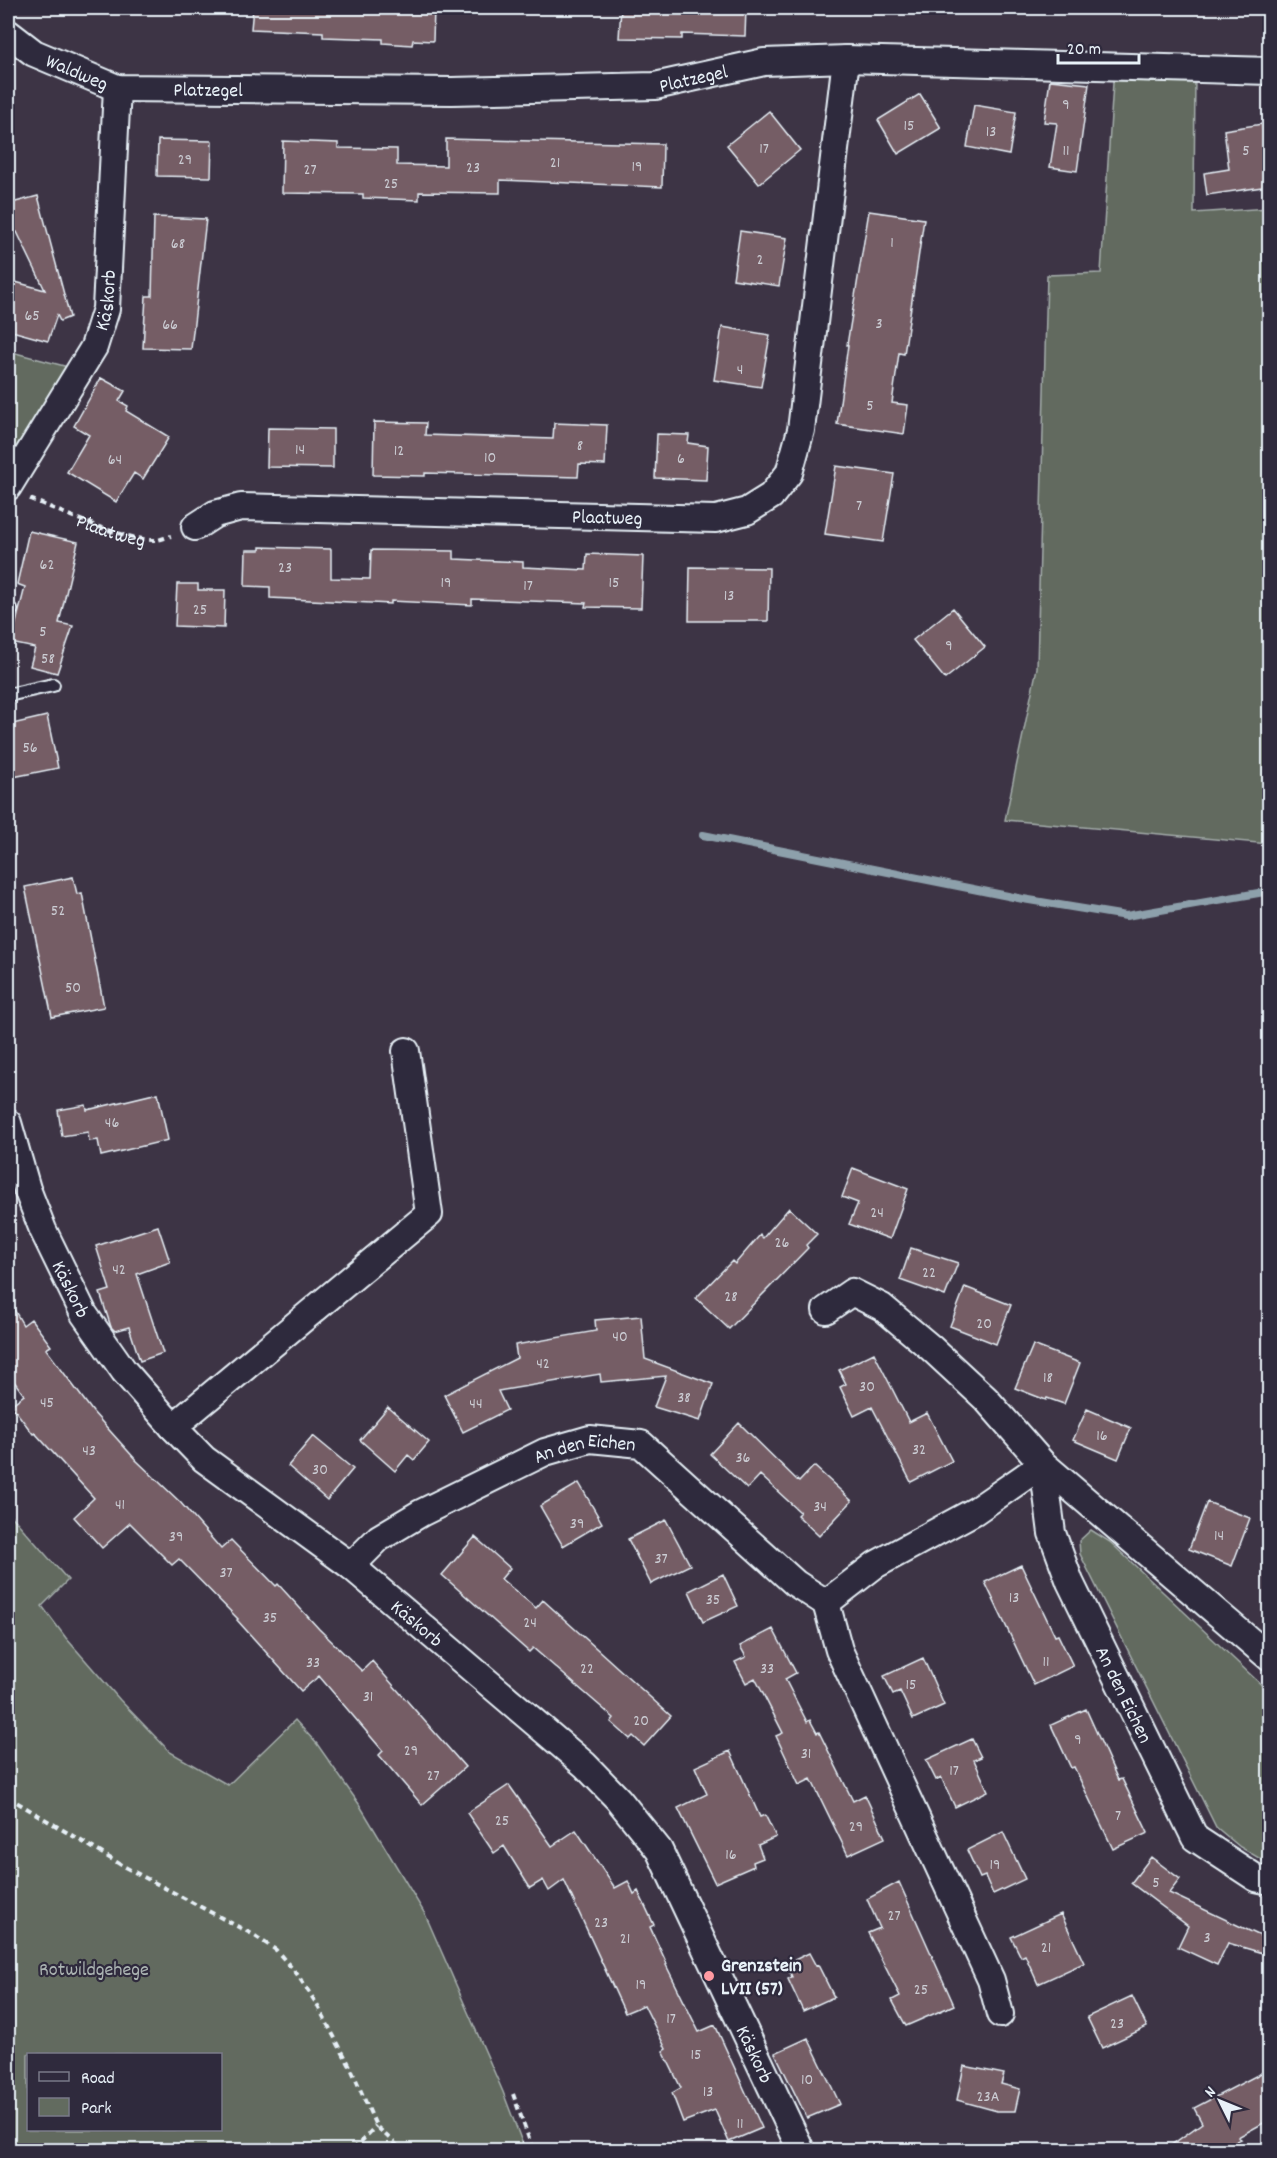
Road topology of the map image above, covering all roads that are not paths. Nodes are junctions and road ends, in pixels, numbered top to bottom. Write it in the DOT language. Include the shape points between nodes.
graph roads {
  1 [pos="8,33"];
  2 [pos="846,60"];
  3 [pos="1269,71"];
  4 [pos="117,88"];
  5 [pos="15,492"];
  6 [pos="195,527"];
  7 [pos="53,685"];
  8 [pos="8,695"];
  9 [pos="406,1051"];
  10 [pos="8,1123"];
  11 [pos="826,1310"];
  12 [pos="173,1427"];
  13 [pos="1042,1464"];
  14 [pos="351,1566"];
  15 [pos="826,1604"];
  16 [pos="1269,1658"];
  17 [pos="1269,1881"];
  18 [pos="1000,2014"];
  19 [pos="801,2151"];
  1 -- 4 [label="street, Waldweg" via="34,53"];
  2 -- 3 [label="street, Platzegel"];
  2 -- 4 [label="street, Platzegel" via="764,62 655,86 452,91"];
  2 -- 6 [label="street, Plaatweg" via="801,430 789,473 771,496 747,511 716,519 241,507 215,514"];
  4 -- 5 [label="street, Käskorb" via="106,309 94,347"];
  7 -- 8 [label="lane"];
  9 -- 12 [label="street" via="429,1214"];
  10 -- 12 [label="street, Käskorb" via="43,1230 84,1314 124,1371"];
  11 -- 13 [label="street" via="852,1292 882,1307 986,1399"];
  12 -- 14 [label="street, Käskorb" via="204,1459"];
  13 -- 15 [label="street" via="975,1511 875,1565"];
  13 -- 16 [label="street"];
  13 -- 17 [label="street, An den Eichen" via="1053,1533 1070,1582 1195,1838 1256,1878"];
  14 -- 15 [label="street, An den Eichen" via="379,1538 421,1513 545,1452 590,1439 641,1444 795,1583"];
  14 -- 19 [label="street, Käskorb" via="585,1765 659,1850"];
  15 -- 18 [label="street" via="839,1650 991,1980"];
}
